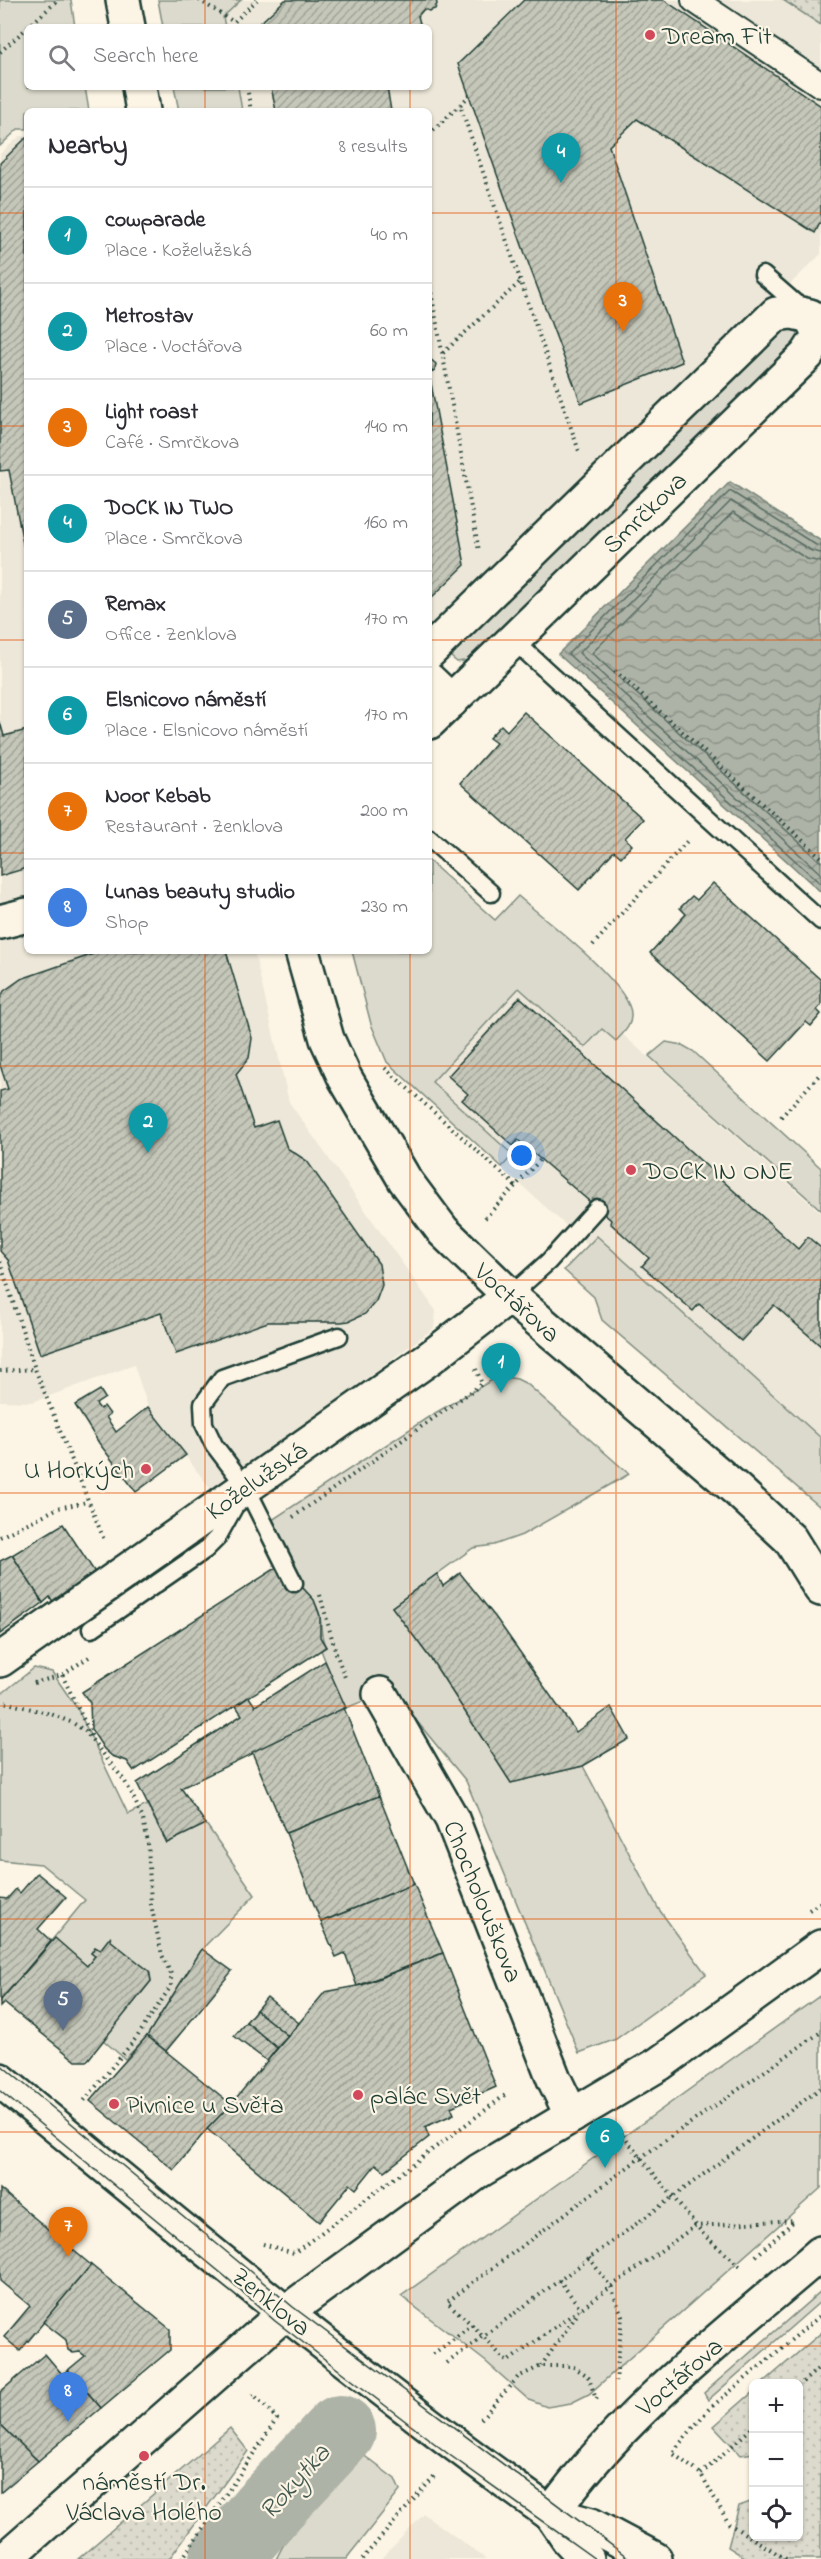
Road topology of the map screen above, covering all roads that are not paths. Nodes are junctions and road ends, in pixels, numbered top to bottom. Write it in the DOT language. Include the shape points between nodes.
graph roads {
  1 [pos="123,0"];
  2 [pos="694,0"];
  3 [pos="127,24"];
  4 [pos="821,85"];
  5 [pos="140,90"];
  6 [pos="142,108"];
  7 [pos="763,275"];
  8 [pos="815,310"];
  9 [pos="512,639"];
  10 [pos="432,649"];
  11 [pos="436,701"];
  12 [pos="432,841"];
  13 [pos="491,893"];
  14 [pos="24,916"];
  15 [pos="821,921"];
  16 [pos="0,922"];
  17 [pos="303,954"];
  18 [pos="597,1208"];
  19 [pos="510,1296"];
  20 [pos="339,1336"];
  21 [pos="246,1487"];
  22 [pos="294,1582"];
  23 [pos="821,1589"];
  24 [pos="91,1629"];
  25 [pos="0,1660"];
  26 [pos="381,1694"];
  27 [pos="821,1947"];
  28 [pos="0,2080"];
  29 [pos="572,2116"];
  30 [pos="821,2253"];
  31 [pos="285,2313"];
  32 [pos="550,2514"];
  33 [pos="5,2559"];
  34 [pos="587,2559"];
  35 [pos="655,2559"];
  1 -- 3 [label="street"];
  2 -- 4 [label="street"];
  5 -- 6 [label="street"];
  7 -- 8 [label="lane"];
  8 -- 9 [label="street, Smrčkova" via="818,331 807,355"];
  8 -- 10 [label="street, Smrčkova" via="776,314"];
  9 -- 11 [label="street, Smrčkova"];
  9 -- 15 [label="lane"];
  12 -- 13 [label="lane"];
  14 -- 16 [label="street"];
  17 -- 19 [label="street, Voctářova" via="327,1039 378,1138 443,1231"];
  18 -- 19 [label="lane" via="549,1261"];
  19 -- 21 [label="street, Koželužská"];
  19 -- 23 [label="street, Voctářova" via="790,1539"];
  20 -- 21 [label="lane" via="222,1378 211,1390 203,1404 204,1424 214,1445"];
  21 -- 22 [label="lane"];
  21 -- 24 [label="lane" via="217,1538 205,1550"];
  21 -- 25 [label="street, Koželužská"];
  26 -- 29 [label="street, Chocholouškova" via="452,1819 549,2068"];
  27 -- 29 [label="street" via="658,2064"];
  28 -- 31 [label="street, Zenklova"];
  29 -- 31 [label="street" via="479,2171"];
  30 -- 32 [label="street, Voctářova" via="636,2413"];
  31 -- 32 [label="street, Zenklova" via="457,2448"];
  31 -- 33 [label="street"];
  32 -- 34 [label="street, Zenklova"];
  32 -- 35 [label="street, Zenklova" via="591,2525"];
}
